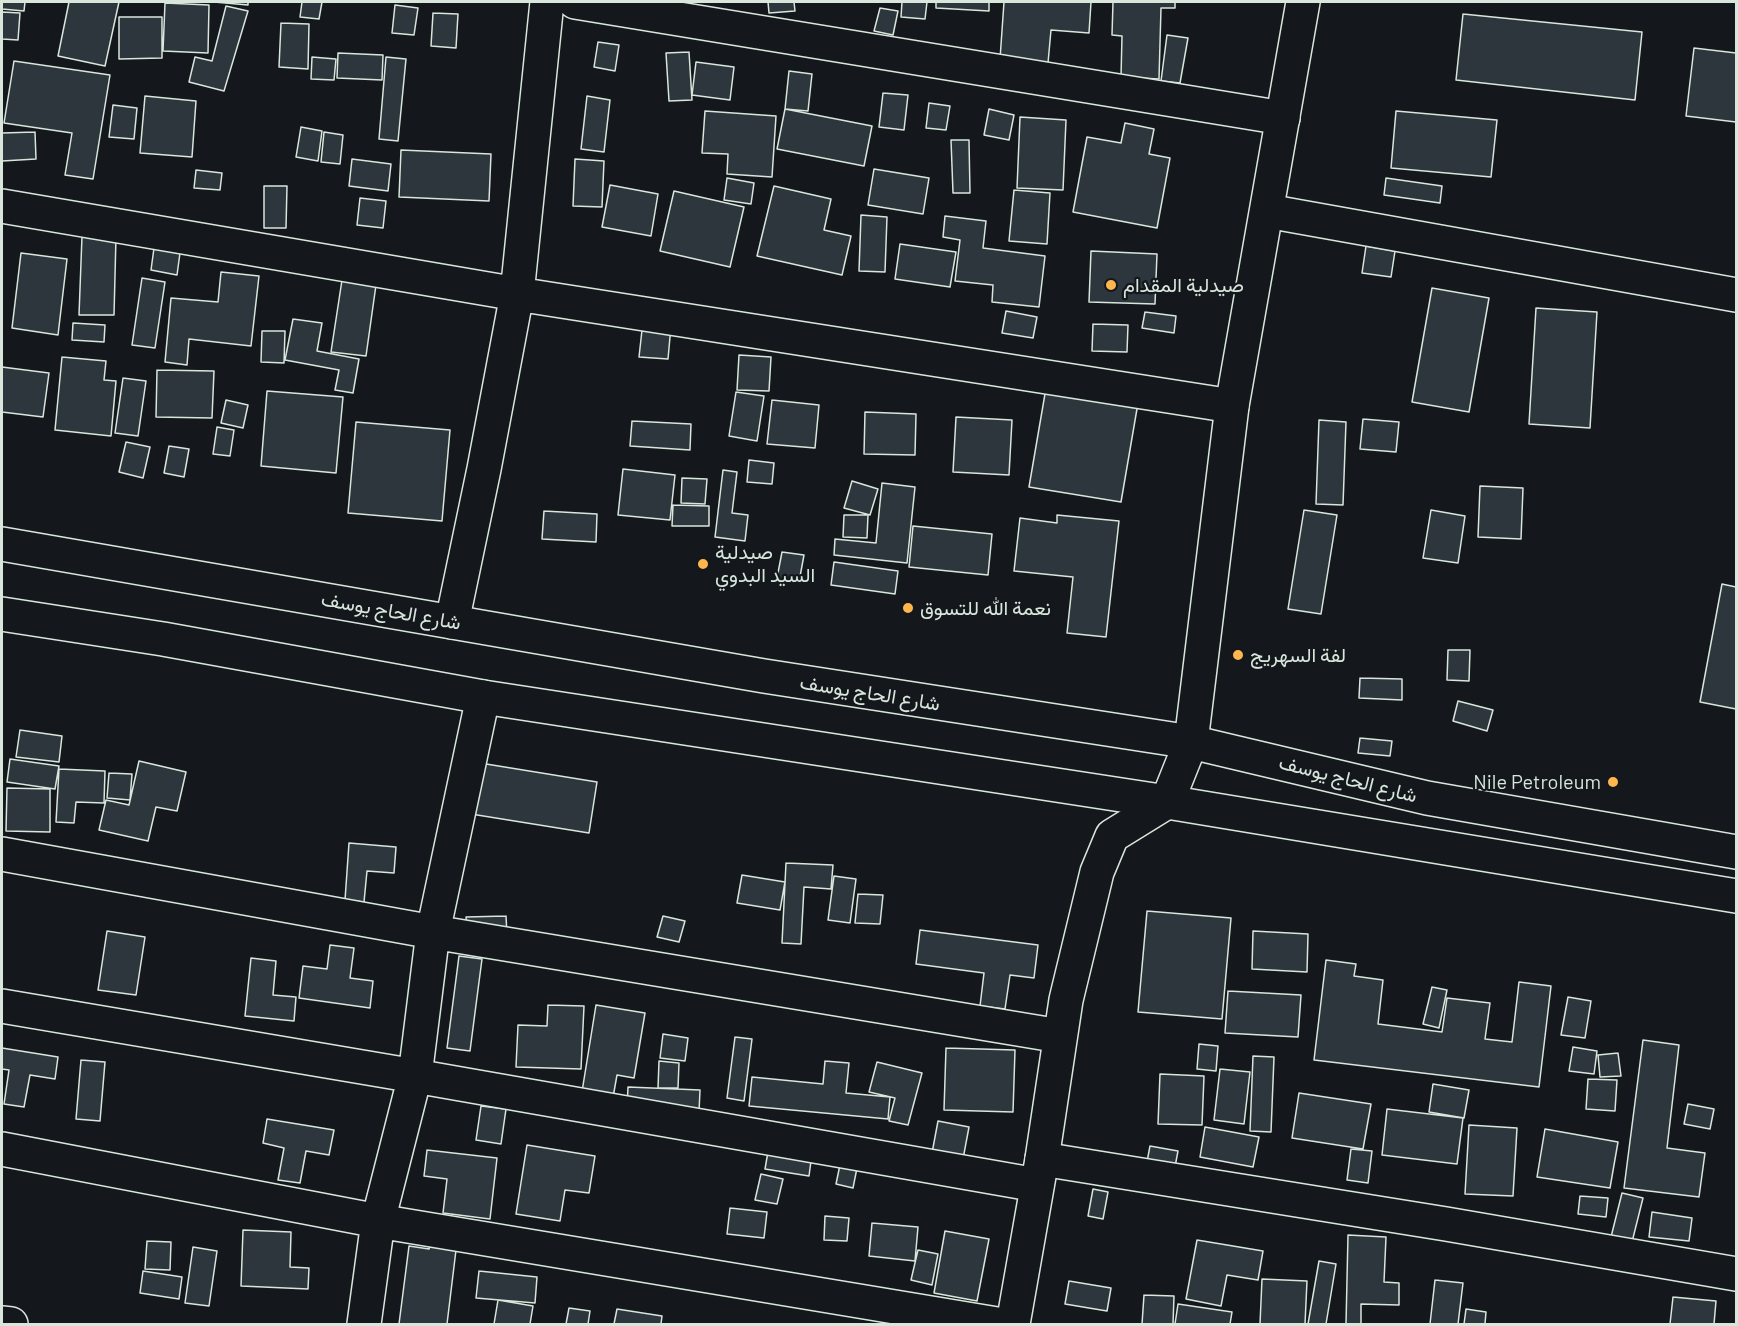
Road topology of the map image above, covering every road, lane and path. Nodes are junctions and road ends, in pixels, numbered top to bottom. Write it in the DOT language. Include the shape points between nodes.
graph roads {
  1 [pos="548,2"];
  2 [pos="575,2"];
  3 [pos="1303,2"];
  4 [pos="1283,118"];
  5 [pos="2,206"];
  6 [pos="1267,211"];
  7 [pos="517,294"];
  8 [pos="1737,295"];
  9 [pos="1233,405"];
  10 [pos="2,544"];
  11 [pos="2,614"];
  12 [pos="452,622"];
  13 [pos="483,697"];
  14 [pos="1191,742"];
  15 [pos="1167,802"];
  16 [pos="1737,852"];
  17 [pos="2,854"];
  18 [pos="1737,896"];
  19 [pos="432,932"];
  20 [pos="2,1006"];
  21 [pos="1060,1036"];
  22 [pos="415,1076"];
  23 [pos="2,1149"];
  24 [pos="1039,1172"];
  25 [pos="378,1221"];
  26 [pos="1737,1274"];
  27 [pos="2,1323"];
  28 [pos="11,1324"];
  29 [pos="364,1324"];
  30 [pos="997,1324"];
  31 [pos="1013,1324"];
  1 -- 7 [label="street"];
  2 -- 4 [label="street"];
  3 -- 4 [label="street"];
  4 -- 6 [label="street"];
  5 -- 7 [label="street"];
  6 -- 8 [label="street"];
  6 -- 9 [label="street"];
  7 -- 9 [label="street"];
  7 -- 12 [label="street"];
  9 -- 14 [label="street"];
  10 -- 12 [label="street, شارع الحاج يوسف"];
  11 -- 13 [label="street"];
  12 -- 14 [label="street, شارع الحاج يوسف" via="764,676"];
  13 -- 15 [label="street"];
  13 -- 19 [label="street"];
  14 -- 15 [label="street"];
  14 -- 16 [label="street, شارع الحاج يوسف" via="1427,798"];
  15 -- 18 [label="street"];
  15 -- 21 [label="street" via="1112,836 1097,872"];
  17 -- 19 [label="street"];
  19 -- 21 [label="street"];
  19 -- 22 [label="street"];
  20 -- 22 [label="street"];
  21 -- 24 [label="street"];
  22 -- 24 [label="street"];
  22 -- 25 [label="street"];
  23 -- 25 [label="street"];
  24 -- 26 [label="street" via="1446,1224"];
  24 -- 31 [label="street"];
  25 -- 29 [label="street"];
  25 -- 30 [label="street"];
  27 -- 28 [label="street"];
}
